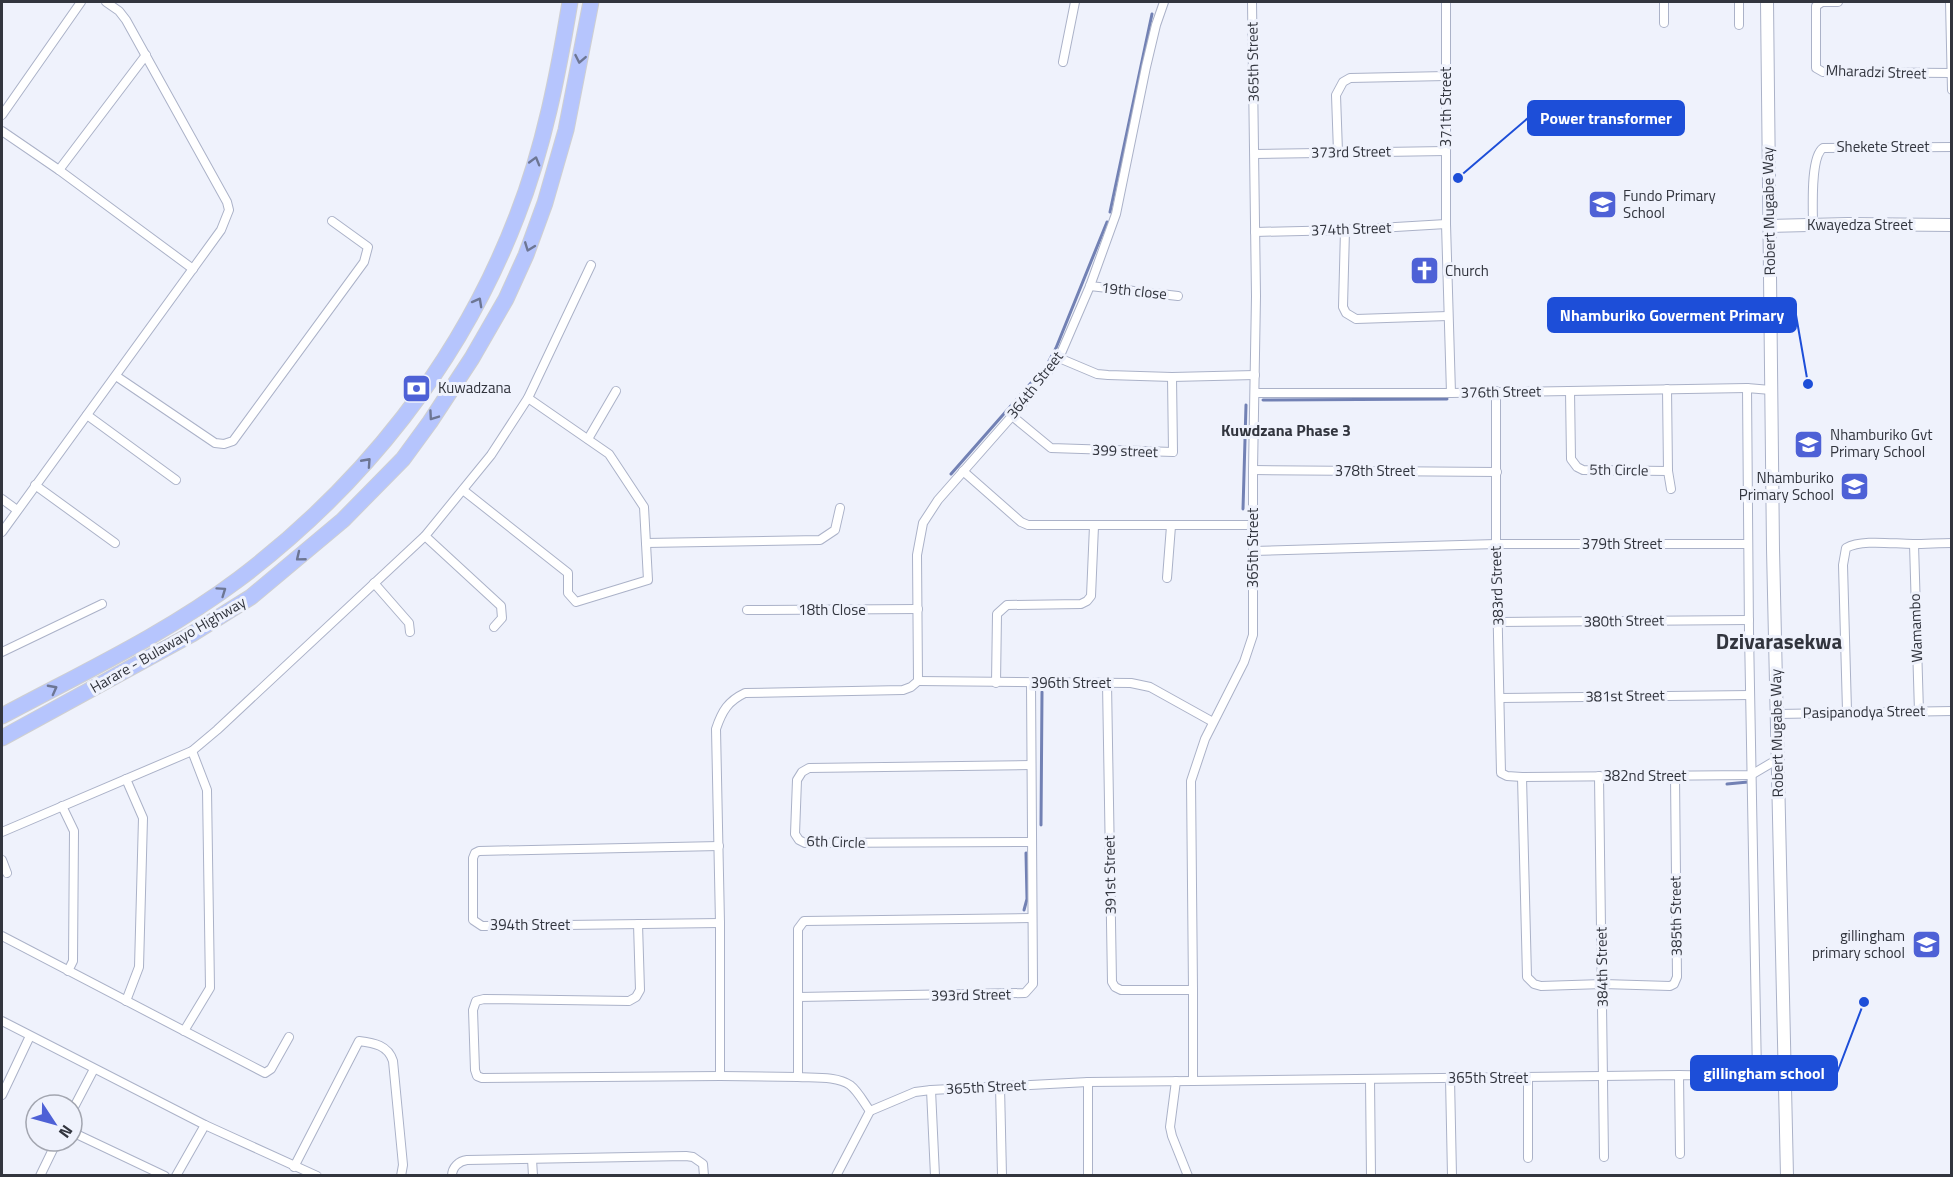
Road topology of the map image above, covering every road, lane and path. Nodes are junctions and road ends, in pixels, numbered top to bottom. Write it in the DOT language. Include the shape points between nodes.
graph roads {
  1 [pos="81,2"];
  2 [pos="106,2"];
  3 [pos="570,2"];
  4 [pos="591,2"];
  5 [pos="1075,2"];
  6 [pos="1164,2"];
  7 [pos="1251,2"];
  8 [pos="1446,2"];
  9 [pos="1664,2"];
  10 [pos="1739,2"];
  11 [pos="1767,2"];
  12 [pos="1839,2"];
  13 [pos="1950,2"];
  14 [pos="1664,23"];
  15 [pos="1739,25"];
  16 [pos="1951,36"];
  17 [pos="146,55"];
  18 [pos="1063,62"];
  19 [pos="1951,74"];
  20 [pos="1446,76"];
  21 [pos="1952,90"];
  22 [pos="2,115"];
  23 [pos="2,131"];
  24 [pos="1952,147"];
  25 [pos="1446,151"];
  26 [pos="1338,152"];
  27 [pos="1255,154"];
  28 [pos="59,170"];
  29 [pos="332,221"];
  30 [pos="1446,224"];
  31 [pos="1813,225"];
  32 [pos="1952,225"];
  33 [pos="1769,226"];
  34 [pos="1345,230"];
  35 [pos="1255,232"];
  36 [pos="591,265"];
  37 [pos="193,269"];
  38 [pos="1089,286"];
  39 [pos="1178,296"];
  40 [pos="1448,316"];
  41 [pos="1059,358"];
  42 [pos="1255,375"];
  43 [pos="116,376"];
  44 [pos="1172,377"];
  45 [pos="1747,388"];
  46 [pos="1667,389"];
  47 [pos="1770,390"];
  48 [pos="616,391"];
  49 [pos="1570,391"];
  50 [pos="1496,392"];
  51 [pos="1255,393"];
  52 [pos="1451,393"];
  53 [pos="528,398"];
  54 [pos="87,415"];
  55 [pos="1012,416"];
  56 [pos="588,439"];
  57 [pos="1253,470"];
  58 [pos="963,471"];
  59 [pos="1668,471"];
  60 [pos="1497,472"];
  61 [pos="176,480"];
  62 [pos="35,485"];
  63 [pos="1671,489"];
  64 [pos="463,490"];
  65 [pos="2,499"];
  66 [pos="840,508"];
  67 [pos="17,510"];
  68 [pos="1171,525"];
  69 [pos="1253,525"];
  70 [pos="1094,526"];
  71 [pos="2,532"];
  72 [pos="425,537"];
  73 [pos="115,543"];
  74 [pos="646,543"];
  75 [pos="1952,543"];
  76 [pos="1496,544"];
  77 [pos="1748,544"];
  78 [pos="1914,544"];
  79 [pos="1253,551"];
  80 [pos="1167,578"];
  81 [pos="374,583"];
  82 [pos="102,604"];
  83 [pos="918,609"];
  84 [pos="747,610"];
  85 [pos="1749,620"];
  86 [pos="1498,622"];
  87 [pos="495,627"];
  88 [pos="410,632"];
  89 [pos="2,652"];
  90 [pos="918,681"];
  91 [pos="996,683"];
  92 [pos="1031,683"];
  93 [pos="1107,683"];
  94 [pos="1750,695"];
  95 [pos="1500,698"];
  96 [pos="1847,711"];
  97 [pos="1952,711"];
  98 [pos="1919,712"];
  99 [pos="1777,714"];
  100 [pos="2,716"];
  101 [pos="1213,722"];
  102 [pos="2,738"];
  103 [pos="192,751"];
  104 [pos="1778,759"];
  105 [pos="1031,765"];
  106 [pos="1751,775"];
  107 [pos="1507,776"];
  108 [pos="1599,776"];
  109 [pos="1675,776"];
  110 [pos="1522,777"];
  111 [pos="126,780"];
  112 [pos="62,807"];
  113 [pos="2,832"];
  114 [pos="1031,842"];
  115 [pos="719,846"];
  116 [pos="2,860"];
  117 [pos="7,873"];
  118 [pos="1032,918"];
  119 [pos="720,923"];
  120 [pos="638,924"];
  121 [pos="2,936"];
  122 [pos="68,971"];
  123 [pos="1603,984"];
  124 [pos="1193,990"];
  125 [pos="798,997"];
  126 [pos="126,1001"];
  127 [pos="2,1021"];
  128 [pos="184,1031"];
  129 [pos="30,1036"];
  130 [pos="289,1037"];
  131 [pos="94,1069"];
  132 [pos="1678,1075"];
  133 [pos="720,1076"];
  134 [pos="798,1077"];
  135 [pos="1603,1077"];
  136 [pos="1757,1077"];
  137 [pos="1784,1077"];
  138 [pos="1450,1078"];
  139 [pos="1527,1078"];
  140 [pos="1371,1079"];
  141 [pos="1176,1081"];
  142 [pos="1192,1081"];
  143 [pos="1088,1082"];
  144 [pos="1000,1086"];
  145 [pos="931,1090"];
  146 [pos="81,1093"];
  147 [pos="2,1095"];
  148 [pos="870,1111"];
  149 [pos="205,1125"];
  150 [pos="84,1138"];
  151 [pos="51,1153"];
  152 [pos="1680,1154"];
  153 [pos="1604,1157"];
  154 [pos="1528,1158"];
  155 [pos="532,1159"];
  156 [pos="294,1167"];
  157 [pos="40,1176"];
  158 [pos="165,1176"];
  159 [pos="176,1176"];
  160 [pos="317,1176"];
  161 [pos="401,1176"];
  162 [pos="452,1176"];
  163 [pos="533,1176"];
  164 [pos="704,1176"];
  165 [pos="836,1176"];
  166 [pos="935,1176"];
  167 [pos="1002,1176"];
  168 [pos="1088,1176"];
  169 [pos="1188,1176"];
  170 [pos="1371,1176"];
  171 [pos="1452,1176"];
  172 [pos="1787,1176"];
  1 -- 22 [label="street"];
  2 -- 17 [label="street" via="126,20"];
  100 -- 3 [label="highway, Harare - Bulawayo Highway, one-way" via="136,645 239,579 341,491 404,419 462,331 517,217 545,126"];
  4 -- 102 [label="highway, Harare - Bulawayo Highway, one-way" via="566,130 526,255 472,358 403,459 343,520 251,597 152,657"];
  5 -- 18 [label="street"];
  6 -- 38 [label="street, 364th Street" via="1118,207"];
  7 -- 27 [label="street, 365th Street"];
  8 -- 20 [label="street, 371th Street"];
  9 -- 14 [label="street"];
  10 -- 15 [label="street"];
  11 -- 33 [label="street, Robert Mugabe Way"];
  12 -- 19 [label="street, Mharadzi Street" via="1816,6 1816,68 1822,72"];
  13 -- 16 [label="street"];
  16 -- 19 [label="street"];
  17 -- 28 [label="street"];
  17 -- 37 [label="street" via="229,210 221,230"];
  19 -- 21 [label="street"];
  20 -- 25 [label="street, 371th Street"];
  20 -- 26 [label="street" via="1350,78 1343,82 1336,95"];
  23 -- 28 [label="street"];
  24 -- 31 [label="street, Shekete Street" via="1823,148 1817,156"];
  25 -- 26 [label="street, 373rd Street"];
  25 -- 30 [label="street, 371th Street"];
  26 -- 27 [label="street, 373rd Street"];
  27 -- 35 [label="street, 365th Street"];
  28 -- 37 [label="street"];
  29 -- 43 [label="street" via="368,247 364,262 233,441 215,444"];
  30 -- 34 [label="street, 374th Street"];
  30 -- 40 [label="street, 371th Street"];
  31 -- 32 [label="street, Kwayedza Street"];
  31 -- 33 [label="street, Kwayedza Street"];
  33 -- 47 [label="street, Robert Mugabe Way"];
  34 -- 35 [label="street, 374th Street"];
  34 -- 40 [label="street" via="1346,313 1356,319"];
  35 -- 42 [label="street, 365th Street"];
  36 -- 53 [label="street"];
  37 -- 43 [label="street"];
  38 -- 39 [label="street, 19th close"];
  38 -- 41 [label="street, 364th Street"];
  40 -- 52 [label="street, 371th Street"];
  41 -- 44 [label="street" via="1097,374"];
  41 -- 55 [label="street, 364th Street"];
  42 -- 44 [label="street"];
  42 -- 51 [label="street, 365th Street"];
  43 -- 54 [label="street"];
  44 -- 55 [label="street, 399 street" via="1173,452 1051,448"];
  45 -- 46 [label="street, 376th Street"];
  45 -- 47 [label="street, 376th Street"];
  45 -- 77 [label="street"];
  46 -- 49 [label="street, 376th Street"];
  46 -- 59 [label="street, 5th Circle"];
  47 -- 99 [label="street, Robert Mugabe Way"];
  48 -- 56 [label="street"];
  49 -- 50 [label="street, 376th Street"];
  49 -- 59 [label="street, 5th Circle" via="1571,459 1577,467"];
  50 -- 52 [label="street, 376th Street"];
  50 -- 60 [label="street, 383rd Street"];
  51 -- 52 [label="street, 376th Street"];
  51 -- 57 [label="street, 365th Street"];
  53 -- 56 [label="street"];
  53 -- 64 [label="street"];
  54 -- 61 [label="street"];
  54 -- 62 [label="street"];
  55 -- 58 [label="street, 364th Street"];
  56 -- 74 [label="street" via="609,453 644,507"];
  57 -- 60 [label="street, 378th Street"];
  57 -- 69 [label="street, 365th Street"];
  58 -- 70 [label="street" via="1024,524"];
  58 -- 83 [label="street, 364th Street" via="923,523 916,555"];
  59 -- 63 [label="street, 5th Circle"];
  60 -- 76 [label="street, 383rd Street"];
  62 -- 67 [label="street"];
  62 -- 73 [label="street"];
  64 -- 72 [label="street"];
  64 -- 74 [label="street" via="568,573 568,592 576,602 648,580"];
  65 -- 67 [label="street"];
  66 -- 74 [label="street" via="835,530 820,540"];
  67 -- 71 [label="street"];
  68 -- 69 [label="street"];
  68 -- 70 [label="street"];
  68 -- 80 [label="street"];
  69 -- 79 [label="street, 365th Street"];
  70 -- 91 [label="street" via="1091,596 1087,601 1007,605 997,614"];
  72 -- 81 [label="street"];
  72 -- 87 [label="street" via="501,606 502,618"];
  75 -- 78 [label="street"];
  76 -- 77 [label="street, 379th Street"];
  76 -- 79 [label="street, 379th Street"];
  76 -- 86 [label="street, 383rd Street"];
  77 -- 85 [label="street"];
  78 -- 96 [label="street" via="1862,543 1846,548 1843,566"];
  78 -- 98 [label="street, Wamambo"];
  79 -- 101 [label="street, 365th Street" via="1253,635 1244,662"];
  81 -- 88 [label="street" via="410,623"];
  81 -- 103 [label="street"];
  82 -- 89 [label="street"];
  83 -- 84 [label="street, 18th Close"];
  83 -- 90 [label="street, 364th Street"];
  85 -- 86 [label="street, 380th Street"];
  85 -- 94 [label="street"];
  86 -- 95 [label="street, 383rd Street"];
  90 -- 91 [label="street, 396th Street"];
  90 -- 115 [label="street" via="903,690 745,693 728,703 716,729"];
  91 -- 92 [label="street, 396th Street"];
  92 -- 93 [label="street, 396th Street"];
  92 -- 105 [label="street, 393rd Street"];
  93 -- 101 [label="street, 396th Street" via="1150,687"];
  93 -- 124 [label="street, 391st Street" via="1112,982 1121,990"];
  94 -- 95 [label="street, 381st Street"];
  94 -- 106 [label="street"];
  95 -- 107 [label="street, 383rd Street" via="1499,770"];
  96 -- 98 [label="street, Pasipanodya Street"];
  96 -- 99 [label="street, Pasipanodya Street"];
  97 -- 98 [label="street, Pasipanodya Street"];
  99 -- 104 [label="street, Robert Mugabe Way"];
  101 -- 124 [label="street, 365th Street" via="1196,759 1191,781"];
  103 -- 111 [label="street"];
  103 -- 128 [label="street" via="207,790 210,988"];
  104 -- 106 [label="street, 382nd Street"];
  104 -- 137 [label="street, Robert Mugabe Way"];
  105 -- 114 [label="street, 393rd Street"];
  105 -- 114 [label="street, 6th Circle" via="809,768 797,780 795,834 805,843"];
  106 -- 109 [label="street, 382nd Street"];
  106 -- 136 [label="street"];
  107 -- 110 [label="street, 382nd Street"];
  108 -- 109 [label="street, 382nd Street"];
  108 -- 110 [label="street, 382nd Street"];
  108 -- 123 [label="street, 384th Street"];
  109 -- 123 [label="street, 385th Street" via="1676,981 1670,986"];
  110 -- 123 [label="street" via="1527,977 1541,986"];
  111 -- 112 [label="street"];
  111 -- 126 [label="street" via="143,818 139,967"];
  112 -- 113 [label="street"];
  112 -- 122 [label="street" via="74,831 73,961"];
  114 -- 118 [label="street, 393rd Street"];
  115 -- 119 [label="street"];
  115 -- 120 [label="street, 394th Street" via="475,853 473,920 482,926"];
  116 -- 117 [label="street"];
  118 -- 125 [label="street, 393rd Street" via="1033,984 1021,995"];
  118 -- 125 [label="street" via="804,921 798,929"];
  119 -- 120 [label="street, 394th Street"];
  119 -- 133 [label="street"];
  120 -- 133 [label="street" via="640,990 629,1001 476,1001 473,1010 477,1076"];
  121 -- 122 [label="street"];
  122 -- 126 [label="street"];
  123 -- 135 [label="street, 384th Street"];
  124 -- 142 [label="street, 365th Street"];
  125 -- 134 [label="street"];
  126 -- 128 [label="street"];
  127 -- 129 [label="street"];
  128 -- 130 [label="street" via="265,1073"];
  129 -- 131 [label="street"];
  129 -- 147 [label="street"];
  131 -- 146 [label="street"];
  131 -- 149 [label="street"];
  132 -- 135 [label="street, 365th Street"];
  132 -- 136 [label="street, 365th Street"];
  132 -- 152 [label="street"];
  133 -- 134 [label="street"];
  134 -- 148 [label="street" via="846,1083"];
  135 -- 139 [label="street, 365th Street"];
  135 -- 153 [label="street, 384th Street"];
  136 -- 137 [label="street, 365th Street"];
  137 -- 172 [label="street, Robert Mugabe Way"];
  138 -- 139 [label="street, 365th Street"];
  138 -- 140 [label="street, 365th Street"];
  138 -- 171 [label="street"];
  139 -- 154 [label="street"];
  140 -- 142 [label="street, 365th Street"];
  140 -- 170 [label="street"];
  141 -- 142 [label="street, 365th Street"];
  141 -- 143 [label="street, 365th Street"];
  141 -- 169 [label="street" via="1170,1127"];
  143 -- 144 [label="street, 365th Street"];
  143 -- 168 [label="street"];
  144 -- 145 [label="street, 365th Street"];
  144 -- 167 [label="street"];
  145 -- 148 [label="street, 365th Street" via="915,1092"];
  145 -- 166 [label="street"];
  148 -- 165 [label="street"];
  149 -- 156 [label="street"];
  149 -- 159 [label="street"];
  150 -- 158 [label="street"];
  151 -- 157 [label="street"];
  155 -- 162 [label="street" via="463,1161 454,1167"];
  155 -- 163 [label="street"];
  155 -- 164 [label="street" via="693,1157 703,1164"];
  156 -- 160 [label="street"];
  156 -- 161 [label="street" via="359,1041 378,1043 391,1056 404,1165"];
}
